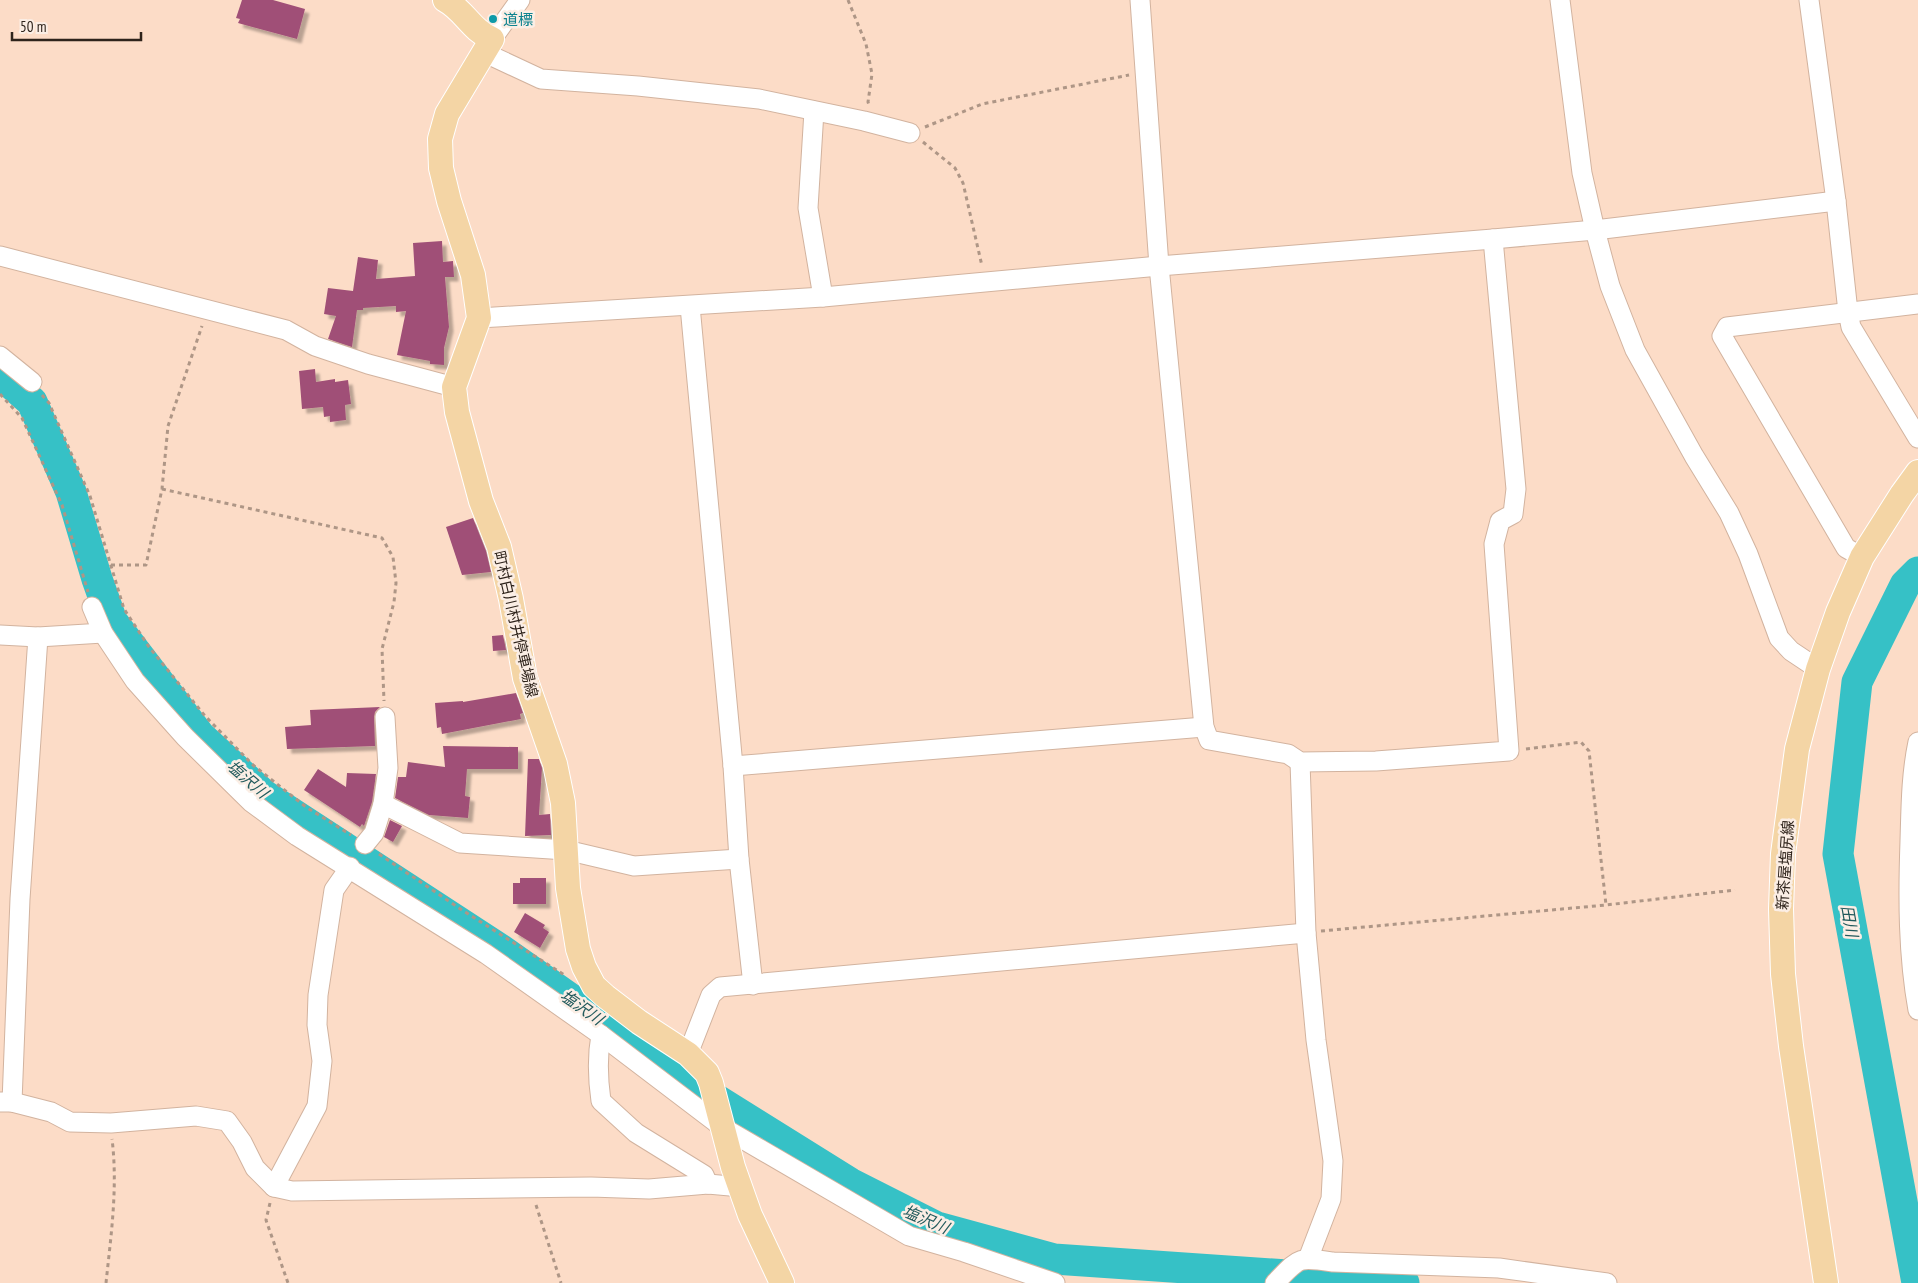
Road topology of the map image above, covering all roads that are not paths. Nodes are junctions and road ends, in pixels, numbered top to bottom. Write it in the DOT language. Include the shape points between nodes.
graph roads {
  1 [pos="520,0"];
  2 [pos="1140,0"];
  3 [pos="1560,0"];
  4 [pos="1809,0"];
  5 [pos="447,1"];
  6 [pos="488,45"];
  7 [pos="814,111"];
  8 [pos="910,132"];
  9 [pos="1836,201"];
  10 [pos="1595,230"];
  11 [pos="1493,239"];
  12 [pos="0,256"];
  13 [pos="1160,266"];
  14 [pos="823,297"];
  15 [pos="1918,304"];
  16 [pos="690,306"];
  17 [pos="1848,312"];
  18 [pos="479,318"];
  19 [pos="0,356"];
  20 [pos="32,382"];
  21 [pos="454,387"];
  22 [pos="1918,438"];
  23 [pos="1918,472"];
  24 [pos="1862,557"];
  25 [pos="92,607"];
  26 [pos="103,634"];
  27 [pos="0,635"];
  28 [pos="38,637"];
  29 [pos="1818,669"];
  30 [pos="385,717"];
  31 [pos="1204,727"];
  32 [pos="1918,742"];
  33 [pos="1300,762"];
  34 [pos="733,766"];
  35 [pos="383,804"];
  36 [pos="364,844"];
  37 [pos="566,850"];
  38 [pos="739,858"];
  39 [pos="350,868"];
  40 [pos="1306,933"];
  41 [pos="753,986"];
  42 [pos="1918,1010"];
  43 [pos="601,1035"];
  44 [pos="688,1054"];
  45 [pos="6,1102"];
  46 [pos="721,1124"];
  47 [pos="708,1184"];
  48 [pos="274,1187"];
  49 [pos="741,1187"];
  50 [pos="1302,1260"];
  51 [pos="1573,1280"];
  52 [pos="782,1283"];
  53 [pos="1055,1283"];
  54 [pos="1275,1283"];
  55 [pos="1607,1283"];
  56 [pos="1826,1283"];
  1 -- 6 [label="street"];
  2 -- 13 [label="street"];
  3 -- 10 [label="street" via="1582,173"];
  4 -- 9 [label="street"];
  5 -- 6 [label="main road" via="461,12"];
  6 -- 7 [label="street" via="541,79 759,99"];
  6 -- 18 [label="main road, 町村白川村井停車場線" via="447,114 440,139 441,168 473,274"];
  7 -- 8 [label="street"];
  7 -- 14 [label="street" via="808,208"];
  9 -- 10 [label="street"];
  9 -- 17 [label="street"];
  10 -- 11 [label="street"];
  10 -- 29 [label="street" via="1610,286 1635,350 1729,513 1779,638 1790,651"];
  11 -- 13 [label="street"];
  11 -- 33 [label="street" via="1516,489 1512,514 1500,522 1494,544 1509,751 1376,761"];
  12 -- 21 [label="street" via="286,330 315,346 368,364"];
  13 -- 14 [label="street"];
  13 -- 31 [label="street"];
  14 -- 16 [label="street"];
  15 -- 17 [label="street"];
  16 -- 18 [label="street"];
  16 -- 34 [label="street"];
  17 -- 22 [label="street" via="1851,327"];
  17 -- 24 [label="street" via="1727,327 1722,336 1846,548"];
  18 -- 21 [label="main road, 町村白川村井停車場線"];
  19 -- 20 [label="street"];
  21 -- 37 [label="main road, 町村白川村井停車場線" via="468,454 499,547 525,678 555,764 563,803"];
  23 -- 24 [label="main road, 新茶屋塩尻線"];
  24 -- 29 [label="main road, 新茶屋塩尻線"];
  25 -- 26 [label="street"];
  26 -- 28 [label="street"];
  26 -- 39 [label="street" via="135,681 185,737 251,802 297,836"];
  27 -- 28 [label="street"];
  28 -- 45 [label="street"];
  29 -- 56 [label="main road, 新茶屋塩尻線" via="1797,749 1783,854 1781,916 1791,1046"];
  30 -- 35 [label="street" via="388,768"];
  31 -- 33 [label="street" via="1209,740 1288,754"];
  31 -- 34 [label="street"];
  32 -- 42 [label="street" via="1911,799 1908,894"];
  33 -- 40 [label="street"];
  34 -- 38 [label="street"];
  35 -- 36 [label="street" via="374,832"];
  35 -- 37 [label="street" via="460,843"];
  37 -- 38 [label="street" via="634,866"];
  37 -- 44 [label="main road, 町村白川村井停車場線" via="568,888 578,949 594,986 639,1022"];
  38 -- 41 [label="street"];
  39 -- 43 [label="street" via="486,954"];
  39 -- 48 [label="street" via="334,890 318,995 322,1061 317,1106"];
  40 -- 41 [label="street"];
  40 -- 50 [label="street" via="1316,1040 1333,1161 1331,1199"];
  41 -- 44 [label="street" via="720,987 711,995"];
  43 -- 46 [label="street"];
  43 -- 47 [label="street" via="598,1047 601,1102 636,1133 704,1175"];
  44 -- 46 [label="main road, 町村白川村井停車場線" via="707,1073"];
  45 -- 48 [label="street" via="52,1112 70,1122 110,1123 196,1116 226,1121 242,1142 255,1168"];
  46 -- 49 [label="main road, 町村白川村井停車場線"];
  46 -- 53 [label="street" via="909,1236"];
  47 -- 48 [label="street" via="649,1188 292,1191"];
  47 -- 49 [label="street"];
  49 -- 52 [label="main road, 町村白川村井停車場線" via="750,1215"];
  50 -- 51 [label="street" via="1499,1268"];
  50 -- 54 [label="street"];
  51 -- 55 [label="street"];
}
